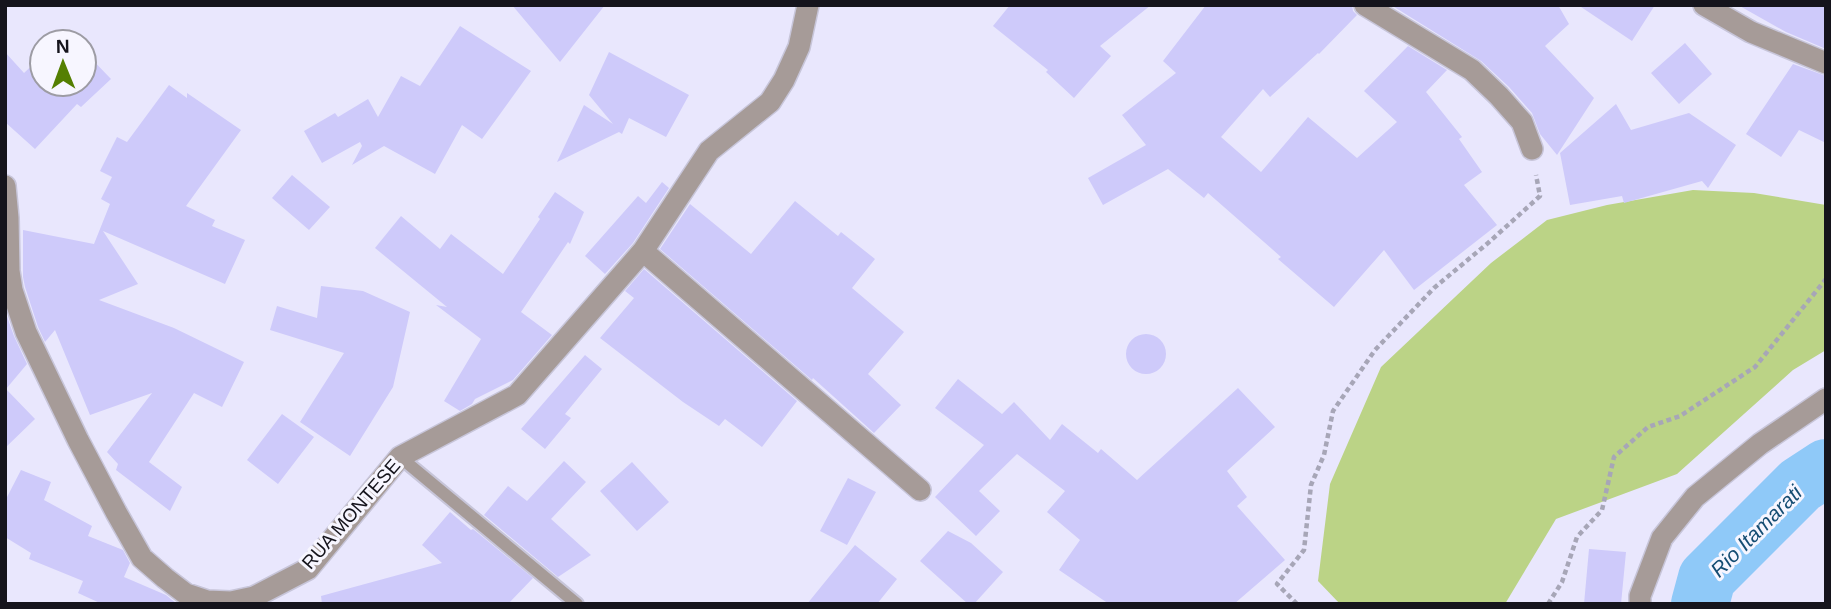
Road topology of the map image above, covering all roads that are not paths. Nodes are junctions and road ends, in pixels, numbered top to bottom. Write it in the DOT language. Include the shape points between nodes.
graph roads {
  1 [pos="808,5"];
  2 [pos="1365,5"];
  3 [pos="1703,5"];
  4 [pos="1826,64"];
  5 [pos="1532,149"];
  6 [pos="5,186"];
  7 [pos="643,251"];
  8 [pos="1826,399"];
  9 [pos="400,457"];
  10 [pos="920,490"];
  11 [pos="577,604"];
  12 [pos="1640,604"];
  1 -- 7 [label="street, RUA MONTESE" via="799,47 770,102 709,151"];
  2 -- 5 [label="street" via="1472,70 1522,122"];
  3 -- 4 [label="street" via="1751,32"];
  6 -- 9 [label="street, RUA MONTESE" via="9,271 26,332 142,558 186,594 231,603 254,597 308,569"];
  7 -- 9 [label="street, RUA MONTESE" via="517,396"];
  7 -- 10 [label="street"];
  8 -- 12 [label="street" via="1760,444 1695,497 1662,538"];
  9 -- 11 [label="lane"];
}
